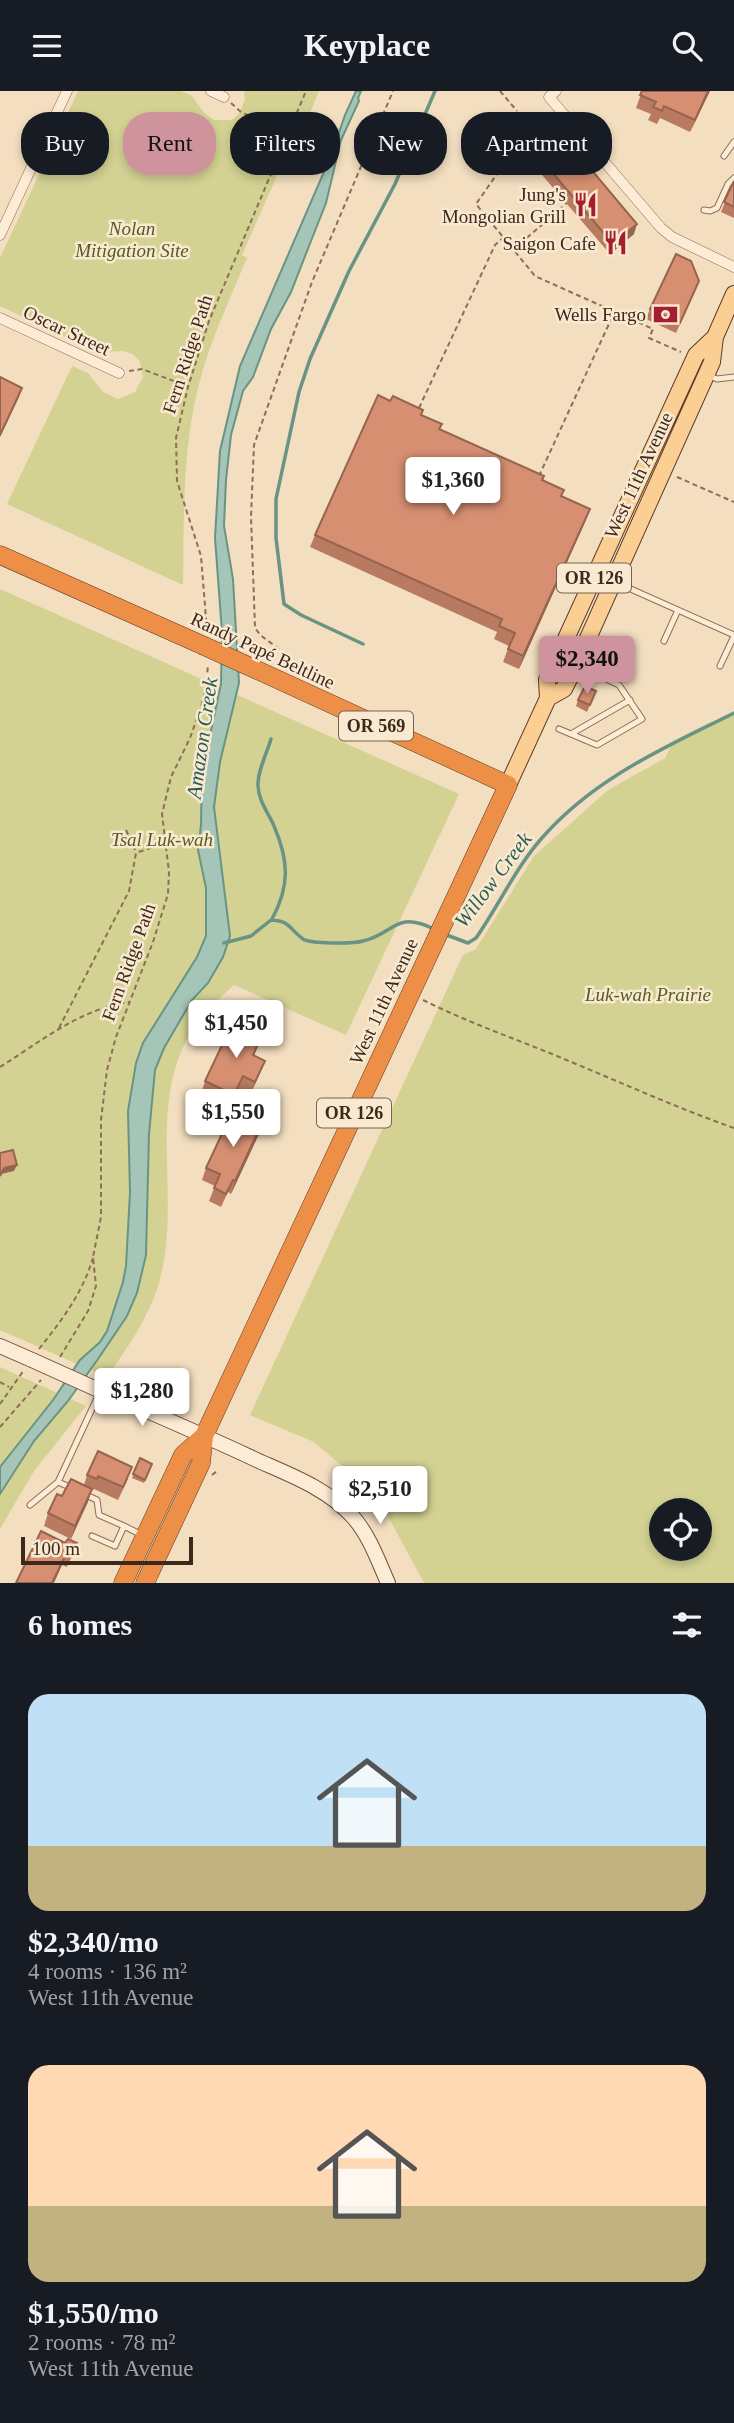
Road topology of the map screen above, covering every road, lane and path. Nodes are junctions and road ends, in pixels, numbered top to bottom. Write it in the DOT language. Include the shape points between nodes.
graph roads {
  1 [pos="67,91"];
  2 [pos="211,91"];
  3 [pos="306,91"];
  4 [pos="393,91"];
  5 [pos="500,91"];
  6 [pos="556,91"];
  7 [pos="224,97"];
  8 [pos="517,111"];
  9 [pos="242,112"];
  10 [pos="297,112"];
  11 [pos="734,142"];
  12 [pos="724,156"];
  13 [pos="271,175"];
  14 [pos="496,175"];
  15 [pos="734,178"];
  16 [pos="569,200"];
  17 [pos="704,210"];
  18 [pos="0,235"];
  19 [pos="504,238"];
  20 [pos="514,249"];
  21 [pos="734,267"];
  22 [pos="734,294"];
  23 [pos="615,312"];
  24 [pos="0,318"];
  25 [pos="715,337"];
  26 [pos="681,352"];
  27 [pos="119,373"];
  28 [pos="707,375"];
  29 [pos="734,377"];
  30 [pos="188,387"];
  31 [pos="418,412"];
  32 [pos="664,471"];
  33 [pos="538,477"];
  34 [pos="734,502"];
  35 [pos="623,516"];
  36 [pos="0,555"];
  37 [pos="616,574"];
  38 [pos="678,610"];
  39 [pos="734,636"];
  40 [pos="664,641"];
  41 [pos="206,648"];
  42 [pos="576,665"];
  43 [pos="720,666"];
  44 [pos="285,683"];
  45 [pos="548,698"];
  46 [pos="630,700"];
  47 [pos="559,729"];
  48 [pos="571,734"];
  49 [pos="508,785"];
  50 [pos="126,831"];
  51 [pos="165,843"];
  52 [pos="136,853"];
  53 [pos="410,993"];
  54 [pos="129,1002"];
  55 [pos="59,1028"];
  56 [pos="0,1067"];
  57 [pos="734,1128"];
  58 [pos="93,1257"];
  59 [pos="0,1346"];
  60 [pos="60,1356"];
  61 [pos="32,1360"];
  62 [pos="43,1377"];
  63 [pos="0,1382"];
  64 [pos="10,1388"];
  65 [pos="97,1389"];
  66 [pos="0,1404"];
  67 [pos="0,1427"];
  68 [pos="204,1436"];
  69 [pos="58,1482"];
  70 [pos="30,1505"];
  71 [pos="124,1526"];
  72 [pos="92,1536"];
  73 [pos="145,1536"];
  74 [pos="123,1583"];
  75 [pos="145,1583"];
  76 [pos="388,1583"];
  1 -- 18 [label="street"];
  2 -- 7 [label="street"];
  3 -- 10 [label="path, Fern Ridge Path"];
  4 -- 44 [label="path" via="312,282 254,445 255,627 259,637 276,646 285,658"];
  5 -- 8 [label="path"];
  6 -- 21 [label="street" via="549,97 661,228"];
  7 -- 9 [label="path"];
  11 -- 12 [label="lane"];
  13 -- 30 [label="path, Fern Ridge Path" via="209,321"];
  14 -- 19 [label="path" via="476,204"];
  15 -- 17 [label="lane" via="717,208"];
  16 -- 20 [label="path"];
  19 -- 20 [label="path"];
  19 -- 31 [label="path" via="495,245"];
  20 -- 23 [label="path" via="535,276"];
  22 -- 25 [label="main road, West 11th Avenue / OR 126"];
  23 -- 26 [label="path" via="653,329 649,338"];
  23 -- 33 [label="path"];
  24 -- 27 [label="street, Oscar Street"];
  25 -- 28 [label="main road, West 11th Avenue / OR 126"];
  25 -- 35 [label="main road, West 11th Avenue / OR 126" via="696,355"];
  27 -- 30 [label="path" via="142,369"];
  28 -- 29 [label="lane"];
  28 -- 32 [label="main road, West 11th Avenue / OR 126"];
  30 -- 41 [label="path, Fern Ridge Path" via="176,438 176,470 183,505 199,544"];
  32 -- 34 [label="path"];
  32 -- 37 [label="main road, West 11th Avenue / OR 126"];
  35 -- 37 [label="main road" via="629,520 616,555"];
  35 -- 45 [label="main road, West 11th Avenue / OR 126" via="547,680"];
  36 -- 41 [label="highway, Randy Papé Beltline / OR 569"];
  37 -- 38 [label="lane"];
  37 -- 42 [label="main road, West 11th Avenue / OR 126"];
  38 -- 39 [label="lane"];
  38 -- 40 [label="lane"];
  39 -- 43 [label="lane"];
  41 -- 44 [label="highway, Randy Papé Beltline / OR 569, bridge"];
  41 -- 51 [label="path, Fern Ridge Path" via="206,689 171,777 162,814"];
  42 -- 45 [label="main road, West 11th Avenue / OR 126" via="564,689"];
  42 -- 46 [label="lane" via="619,685"];
  44 -- 49 [label="highway, Randy Papé Beltline / OR 569"];
  45 -- 49 [label="main road, West 11th Avenue / OR 126"];
  46 -- 48 [label="lane"];
  46 -- 48 [label="lane" via="642,719 609,739 597,745"];
  47 -- 48 [label="lane"];
  49 -- 53 [label="highway, West 11th Avenue / OR 126"];
  50 -- 52 [label="path"];
  51 -- 52 [label="path"];
  51 -- 54 [label="path, Fern Ridge Path" via="168,894"];
  52 -- 55 [label="path" via="129,891"];
  53 -- 57 [label="path"];
  53 -- 68 [label="highway, West 11th Avenue / OR 126"];
  54 -- 55 [label="path"];
  54 -- 58 [label="path, Fern Ridge Path" via="102,1098 101,1217"];
  55 -- 56 [label="path"];
  58 -- 60 [label="path, Fern Ridge Path" via="96,1286 92,1300"];
  58 -- 61 [label="path" via="77,1298"];
  59 -- 61 [label="street"];
  61 -- 64 [label="path"];
  61 -- 65 [label="street, bridge"];
  62 -- 67 [label="path"];
  63 -- 64 [label="path"];
  64 -- 66 [label="path"];
  65 -- 68 [label="street"];
  65 -- 69 [label="lane"];
  68 -- 73 [label="highway, West 11th Avenue / OR 126" via="183,1455"];
  68 -- 75 [label="highway, West 11th Avenue / OR 126" via="201,1464"];
  68 -- 76 [label="street" via="331,1498 353,1517 372,1545"];
  69 -- 70 [label="lane"];
  69 -- 71 [label="lane" via="97,1500 99,1515"];
  71 -- 72 [label="lane" via="115,1546"];
  71 -- 73 [label="lane"];
  73 -- 74 [label="highway, West 11th Avenue / OR 126"];
}
